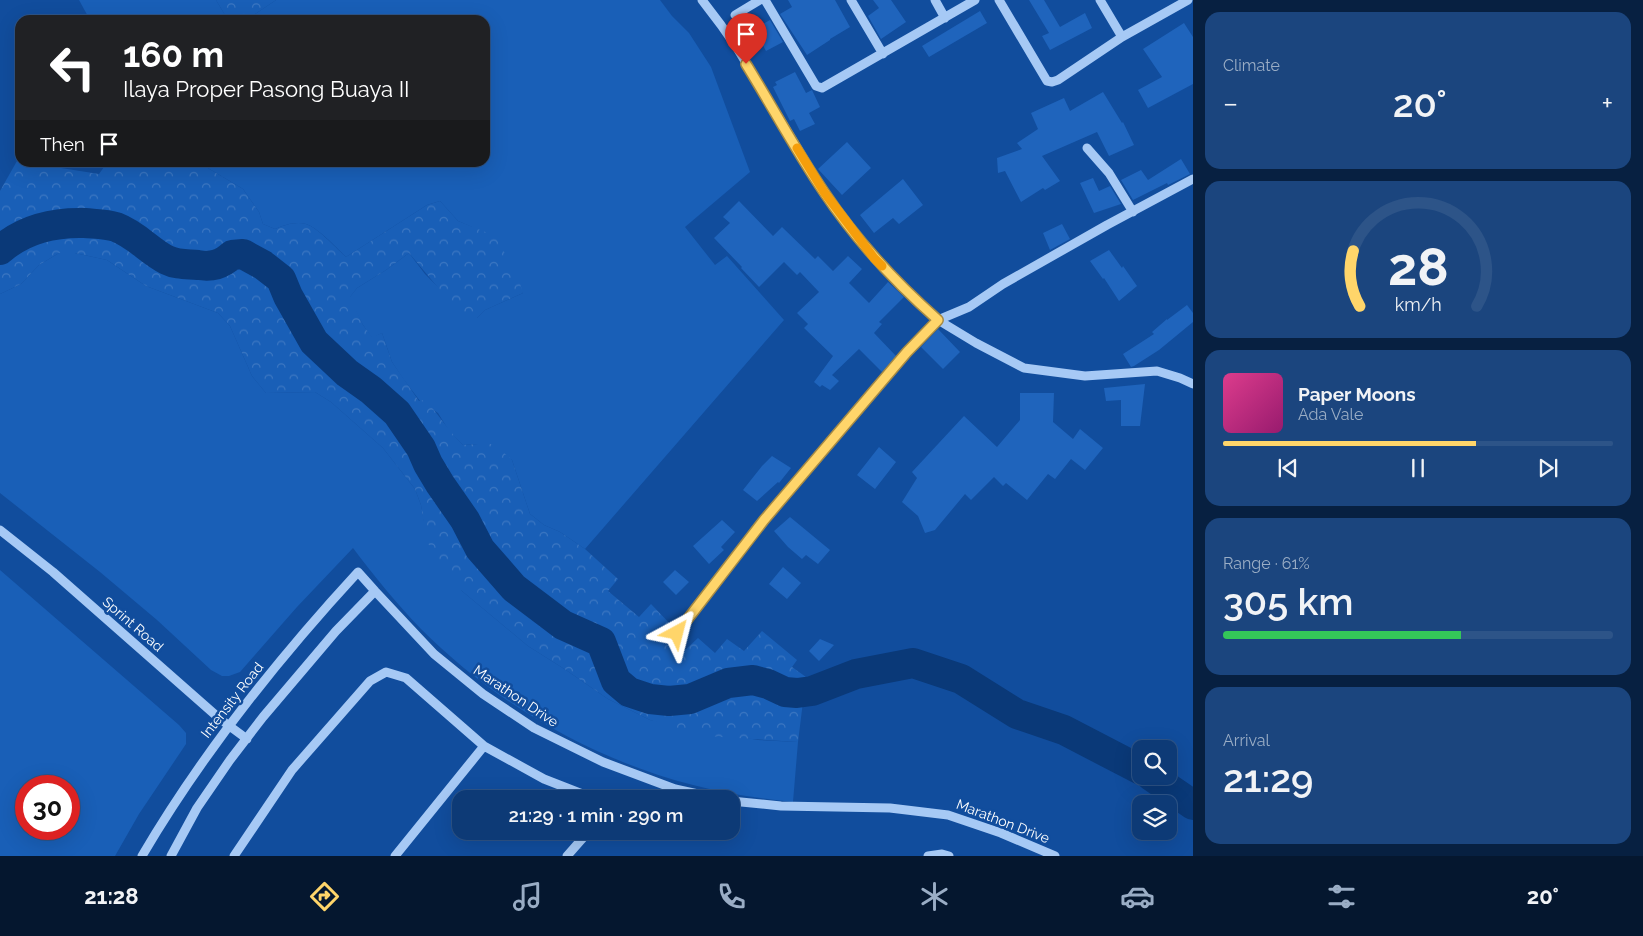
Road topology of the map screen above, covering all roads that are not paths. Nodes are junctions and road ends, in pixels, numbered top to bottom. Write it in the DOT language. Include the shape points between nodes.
graph roads {
  1 [pos="702,0"];
  2 [pos="760,0"];
  3 [pos="765,0"];
  4 [pos="851,0"];
  5 [pos="934,0"];
  6 [pos="975,0"];
  7 [pos="999,0"];
  8 [pos="1100,0"];
  9 [pos="1187,0"];
  10 [pos="735,15"];
  11 [pos="945,18"];
  12 [pos="1122,37"];
  13 [pos="882,54"];
  14 [pos="1087,148"];
  15 [pos="1193,179"];
  16 [pos="1133,212"];
  17 [pos="938,320"];
  18 [pos="1193,384"];
  19 [pos="0,530"];
  20 [pos="358,572"];
  21 [pos="374,591"];
  22 [pos="677,633"];
  23 [pos="229,725"];
  24 [pos="246,739"];
  25 [pos="484,746"];
  26 [pos="572,790"];
  27 [pos="680,790"];
  28 [pos="740,802"];
  29 [pos="581,840"];
  30 [pos="142,856"];
  31 [pos="171,856"];
  32 [pos="234,856"];
  33 [pos="395,856"];
  34 [pos="567,856"];
  35 [pos="928,856"];
  36 [pos="949,856"];
  37 [pos="1055,856"];
  1 -- 17 [label="street" via="737,48 824,192 874,258"];
  2 -- 10 [label="street"];
  3 -- 13 [label="street" via="816,86 822,88"];
  4 -- 13 [label="street"];
  5 -- 11 [label="street"];
  6 -- 11 [label="street"];
  7 -- 12 [label="street" via="1047,81 1058,80"];
  8 -- 12 [label="street"];
  9 -- 12 [label="street"];
  11 -- 13 [label="street"];
  14 -- 16 [label="street" via="1109,173"];
  15 -- 16 [label="street"];
  16 -- 17 [label="street" via="1003,284 969,307"];
  17 -- 18 [label="street" via="1024,368 1085,376 1157,371"];
  17 -- 22 [label="street" via="764,520"];
  19 -- 23 [label="street, Sprint Road"];
  20 -- 21 [label="street, Marathon Drive"];
  20 -- 23 [label="street, Intensity Road" via="282,657"];
  21 -- 24 [label="street" via="298,674"];
  21 -- 27 [label="street, Marathon Drive" via="434,654 483,694 534,728 604,762"];
  23 -- 24 [label="street, Sprint Road"];
  23 -- 30 [label="street, Intensity Road"];
  24 -- 31 [label="street" via="197,808"];
  25 -- 26 [label="street" via="544,779"];
  25 -- 32 [label="street" via="406,678 386,672 370,682 292,770"];
  25 -- 33 [label="street"];
  28 -- 37 [label="street, Marathon Drive" via="890,808 948,815"];
  29 -- 34 [label="street"];
  35 -- 36 [label="street"];
}
